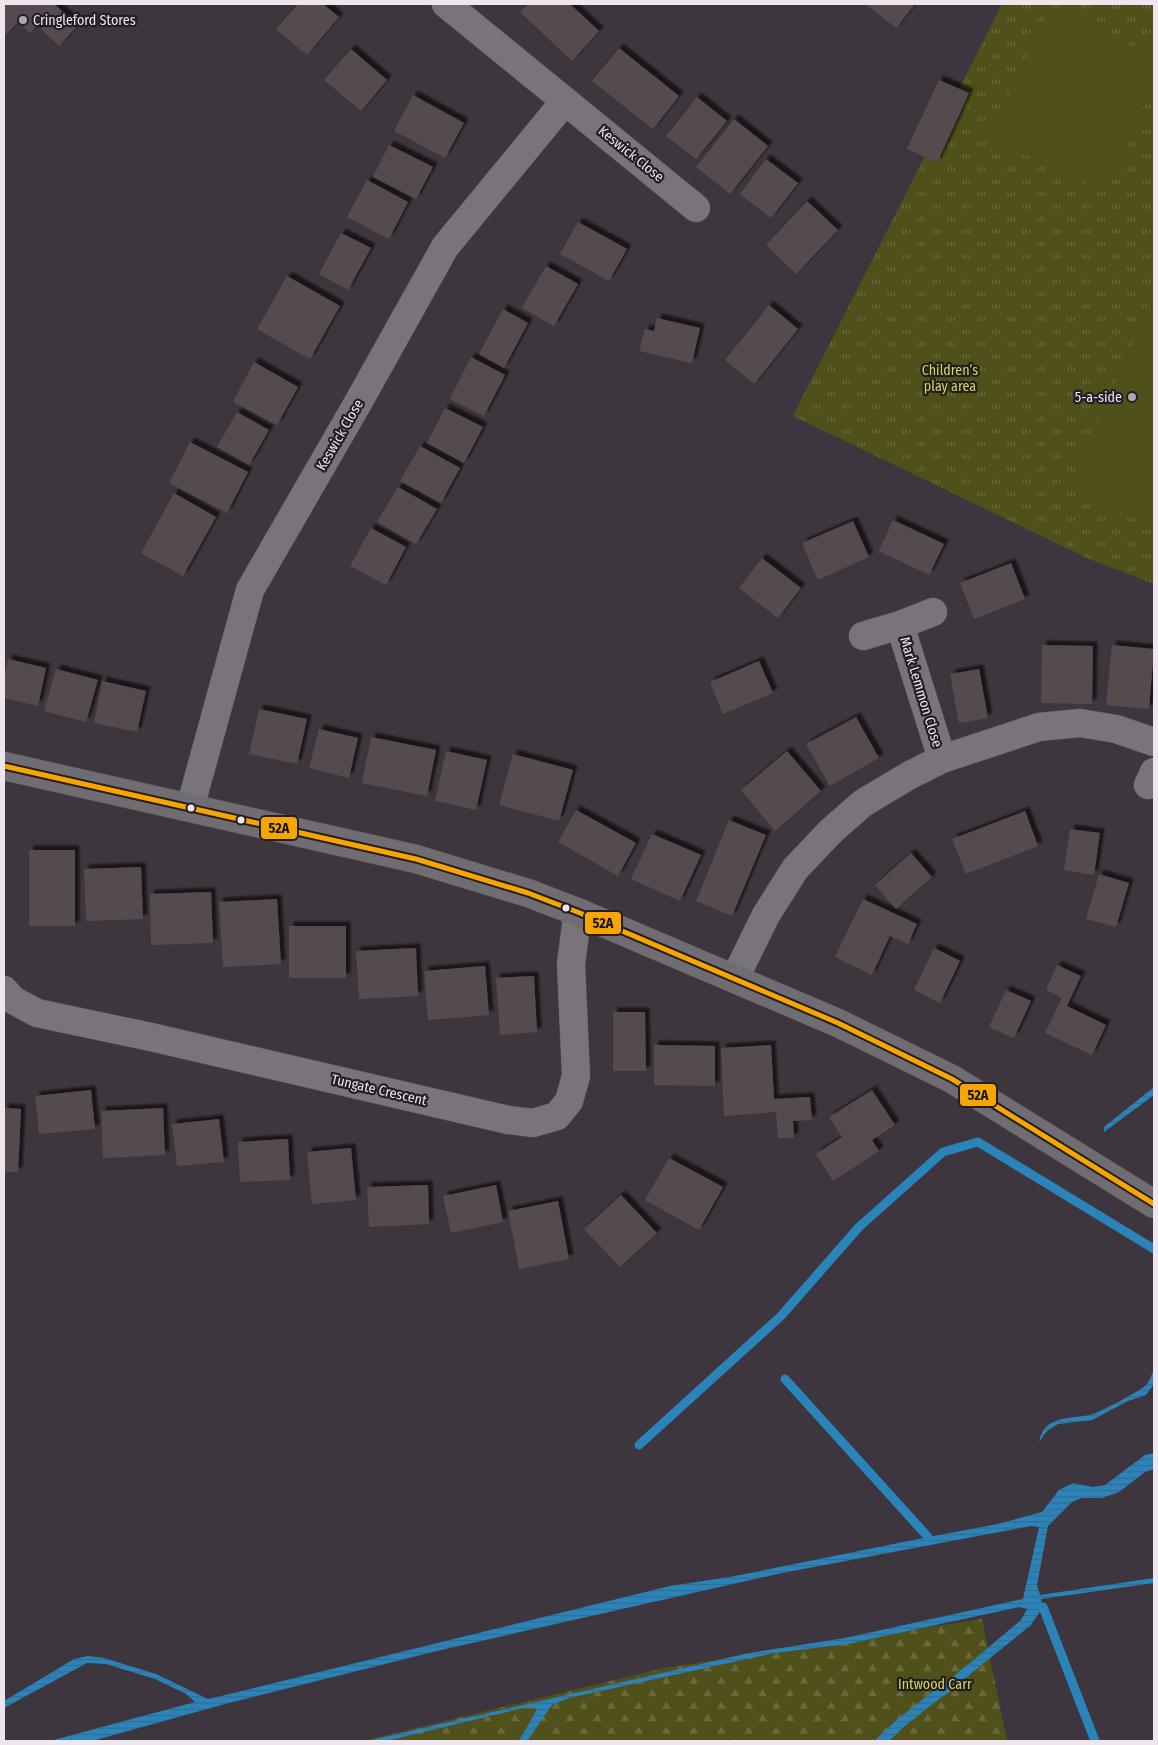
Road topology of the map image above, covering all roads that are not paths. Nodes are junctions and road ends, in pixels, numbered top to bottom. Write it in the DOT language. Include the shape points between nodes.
graph roads {
  1 [pos="446,4"];
  2 [pos="565,100"];
  3 [pos="696,208"];
  4 [pos="933,612"];
  5 [pos="900,625"];
  6 [pos="863,636"];
  7 [pos="1154,742"];
  8 [pos="942,759"];
  9 [pos="4,766"];
  10 [pos="190,808"];
  11 [pos="580,913"];
  12 [pos="735,978"];
  13 [pos="4,990"];
  14 [pos="1154,1204"];
  1 -- 2 [label="street, Keswick Close"];
  2 -- 3 [label="street, Keswick Close"];
  2 -- 10 [label="street, Keswick Close" via="445,247 250,590"];
  4 -- 5 [label="street, Mark Lemmon Close"];
  5 -- 6 [label="street, Mark Lemmon Close"];
  5 -- 8 [label="street, Mark Lemmon Close"];
  7 -- 8 [label="street, Mark Lemmon Close" via="1116,729 1080,723 1039,727"];
  8 -- 12 [label="street, Mark Lemmon Close" via="862,803 795,869 766,915"];
  9 -- 10 [label="street"];
  10 -- 11 [label="street" via="416,859 528,893"];
  11 -- 12 [label="street"];
  11 -- 13 [label="street, Tungate Crescent" via="571,964 576,1076 569,1101 557,1116 533,1123 37,1013 13,1000"];
  12 -- 14 [label="street" via="838,1023 952,1079"];
}
